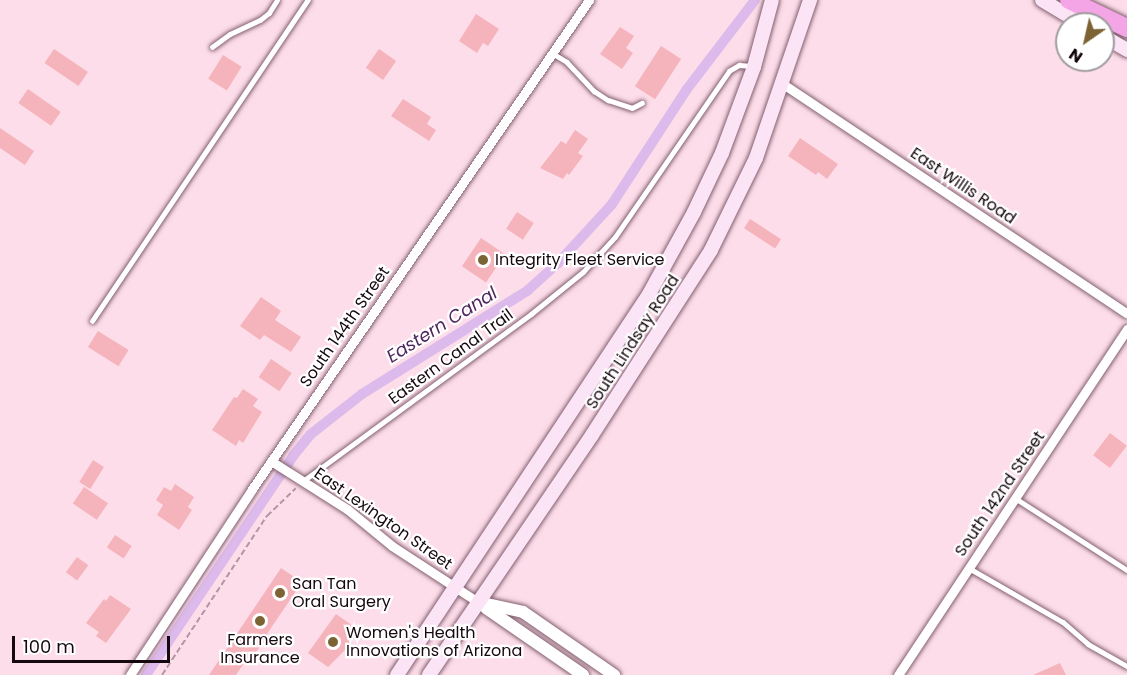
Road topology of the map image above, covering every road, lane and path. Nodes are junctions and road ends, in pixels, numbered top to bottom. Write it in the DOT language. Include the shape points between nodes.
graph roads {
  1 [pos="277,0"];
  2 [pos="308,0"];
  3 [pos="589,0"];
  4 [pos="772,0"];
  5 [pos="810,0"];
  6 [pos="1042,0"];
  7 [pos="1068,0"];
  8 [pos="1062,12"];
  9 [pos="1127,28"];
  10 [pos="212,47"];
  11 [pos="552,53"];
  12 [pos="754,67"];
  13 [pos="783,84"];
  14 [pos="642,103"];
  15 [pos="1127,314"];
  16 [pos="92,321"];
  17 [pos="1127,329"];
  18 [pos="274,463"];
  19 [pos="300,479"];
  20 [pos="1015,498"];
  21 [pos="969,568"];
  22 [pos="1127,570"];
  23 [pos="456,588"];
  24 [pos="478,602"];
  25 [pos="1127,666"];
  26 [pos="130,675"];
  27 [pos="162,675"];
  28 [pos="397,675"];
  29 [pos="429,675"];
  30 [pos="583,675"];
  31 [pos="614,675"];
  32 [pos="898,675"];
  1 -- 10 [label="lane" via="260,20"];
  2 -- 16 [label="lane"];
  3 -- 11 [label="street, South 144th Street"];
  4 -- 12 [label="main road, South Lindsay Road"];
  5 -- 13 [label="main road, South Lindsay Road"];
  6 -- 8 [label="main road"];
  7 -- 9 [label="highway"];
  11 -- 14 [label="lane" via="608,100 632,108"];
  11 -- 18 [label="street, South 144th Street"];
  12 -- 19 [label="lane, Eastern Canal Trail" via="740,65 729,71 615,237 583,272 531,314"];
  12 -- 23 [label="main road, South Lindsay Road" via="722,153 649,294"];
  13 -- 15 [label="street, East Willis Road"];
  13 -- 24 [label="main road, South Lindsay Road" via="752,167 711,250"];
  17 -- 20 [label="street, South 142nd Street"];
  18 -- 19 [label="street, East Lexington Street"];
  18 -- 26 [label="street, South 144th Street"];
  19 -- 23 [label="street, East Lexington Street"];
  19 -- 27 [label="path" via="267,516"];
  20 -- 21 [label="street, South 142nd Street"];
  20 -- 22 [label="lane"];
  21 -- 25 [label="lane" via="1063,622 1088,644"];
  21 -- 32 [label="street, South 142nd Street"];
  23 -- 24 [label="street, East Lexington Street"];
  23 -- 28 [label="main road, South Lindsay Road"];
  24 -- 29 [label="main road, South Lindsay Road"];
  24 -- 30 [label="street"];
  24 -- 31 [label="street" via="523,612"];
}
